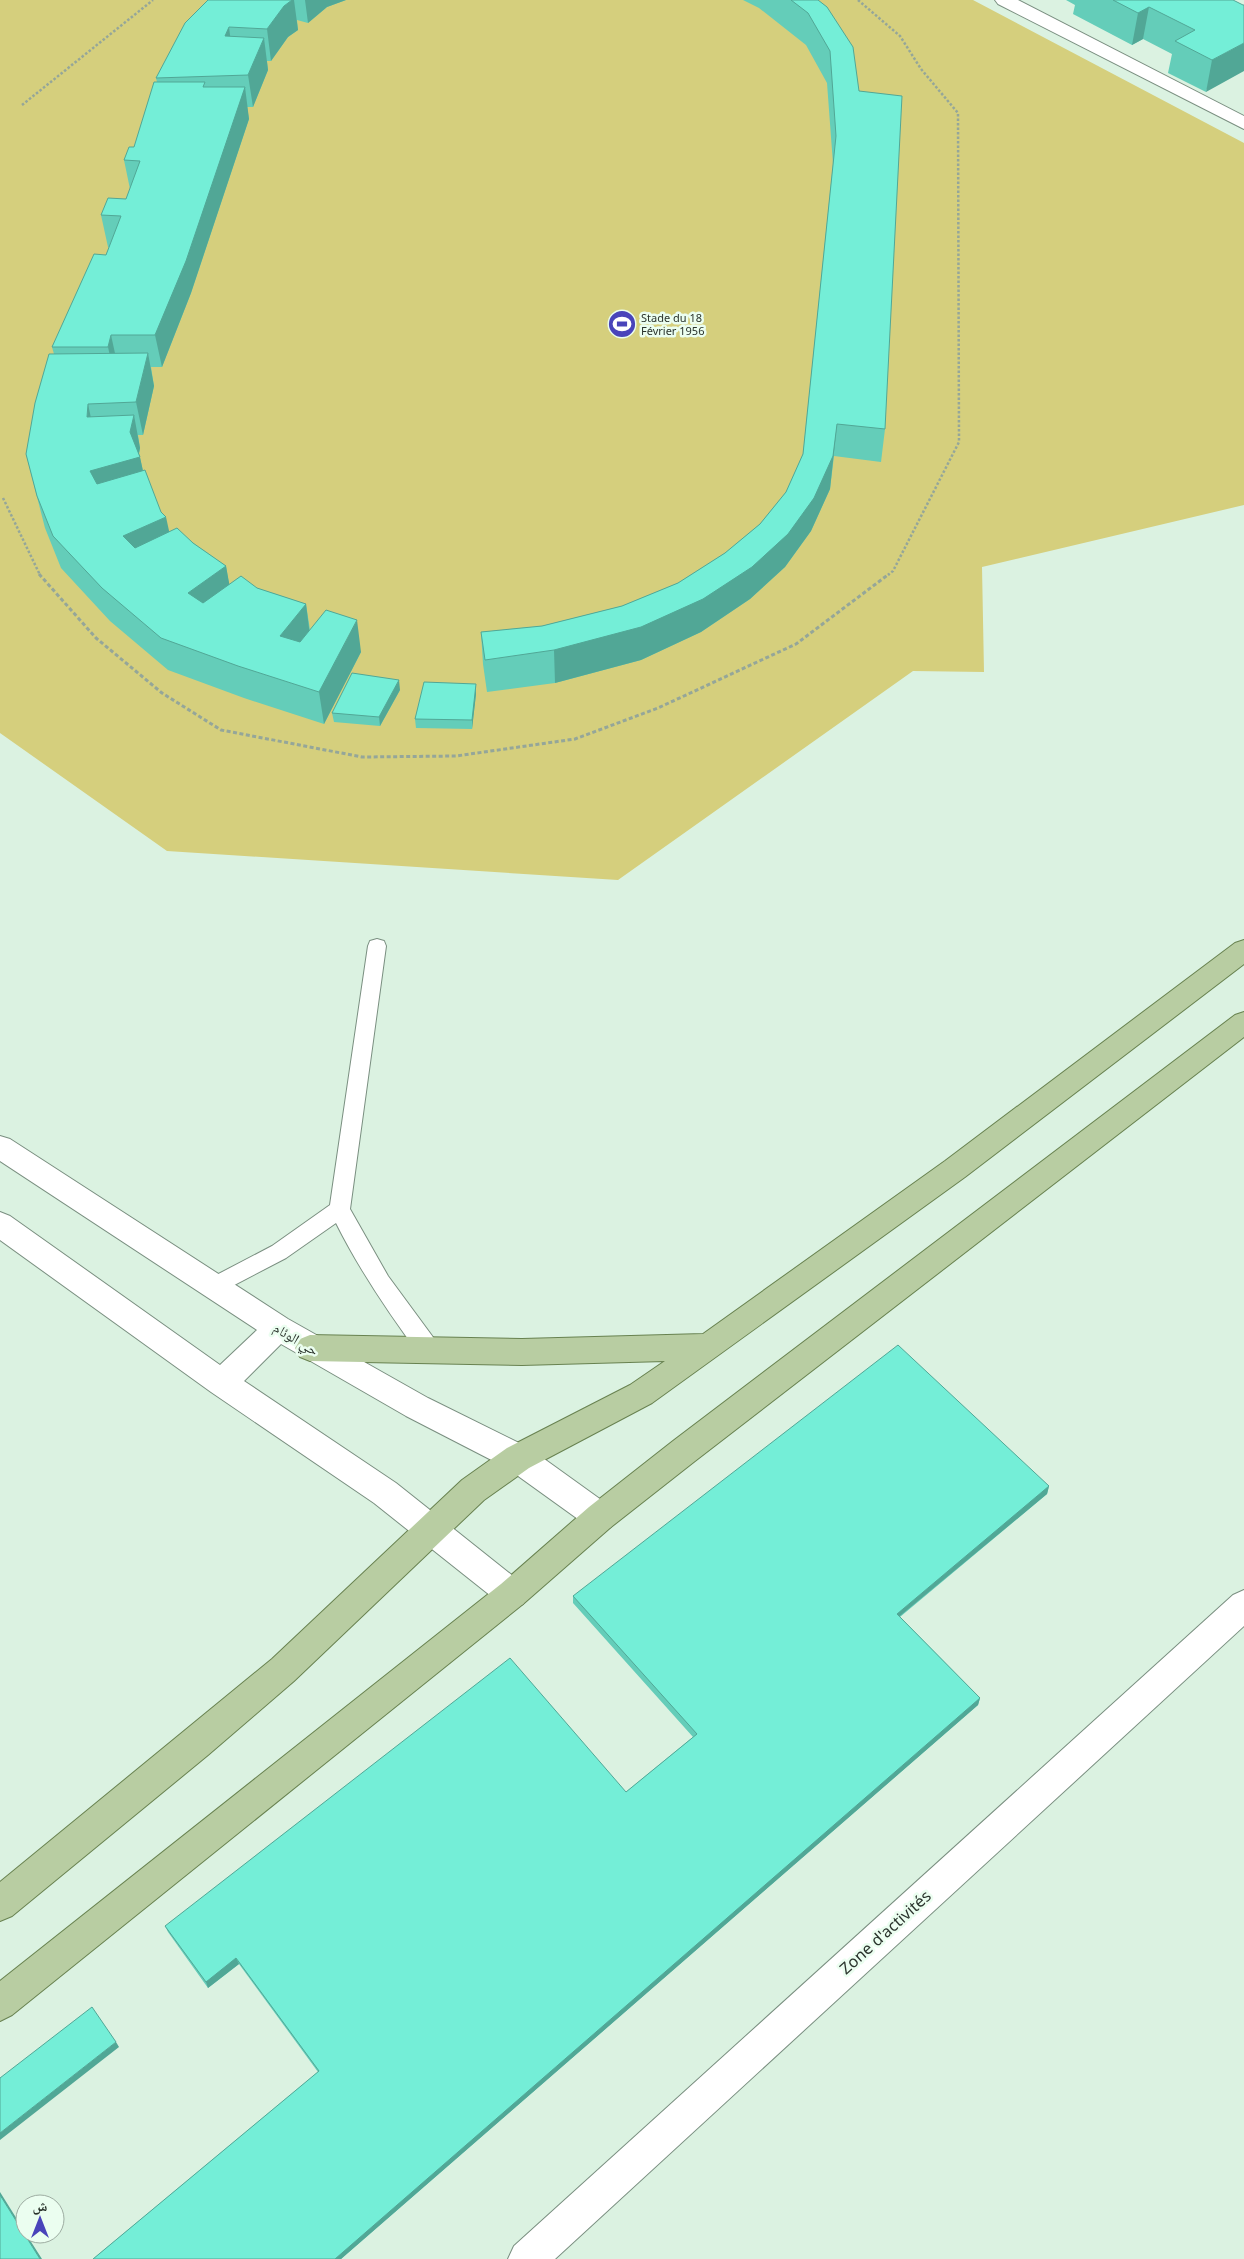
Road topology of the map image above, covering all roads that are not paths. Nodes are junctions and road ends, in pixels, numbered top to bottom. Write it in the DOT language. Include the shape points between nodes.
graph roads {
  1 [pos="1004,0"];
  2 [pos="1240,117"];
  3 [pos="377,946"];
  4 [pos="1244,950"];
  5 [pos="1244,1022"];
  6 [pos="0,1147"];
  7 [pos="340,1209"];
  8 [pos="0,1224"];
  9 [pos="212,1287"];
  10 [pos="278,1328"];
  11 [pos="708,1347"];
  12 [pos="310,1348"];
  13 [pos="430,1351"];
  14 [pos="222,1383"];
  15 [pos="518,1458"];
  16 [pos="600,1518"];
  17 [pos="432,1528"];
  18 [pos="512,1594"];
  19 [pos="1244,1606"];
  20 [pos="0,1904"];
  21 [pos="0,2003"];
  22 [pos="527,2259"];
  1 -- 2 [label="street"];
  3 -- 7 [label="lane"];
  4 -- 11 [label="main road" via="955,1169"];
  5 -- 16 [label="main road"];
  6 -- 9 [label="street, حي الوئام"];
  7 -- 9 [label="lane" via="279,1252"];
  7 -- 13 [label="lane" via="376,1279"];
  8 -- 14 [label="street"];
  9 -- 10 [label="street, حي الوئام"];
  10 -- 12 [label="street, حي الوئام"];
  10 -- 14 [label="street"];
  11 -- 13 [label="main road"];
  11 -- 15 [label="main road" via="640,1394"];
  12 -- 13 [label="main road"];
  12 -- 15 [label="street, حي الوئام"];
  14 -- 17 [label="street" via="327,1452"];
  15 -- 16 [label="street, حي الوئام"];
  15 -- 17 [label="main road" via="473,1490"];
  16 -- 18 [label="main road"];
  17 -- 18 [label="street"];
  17 -- 20 [label="main road" via="283,1670"];
  18 -- 21 [label="main road"];
  19 -- 22 [label="street, Zone d'activités"];
}
